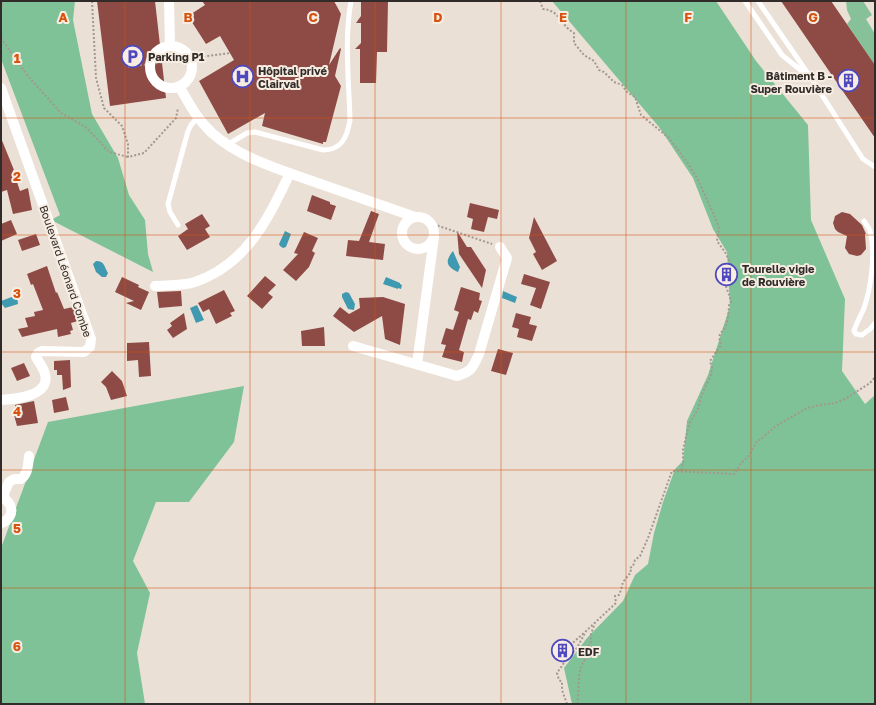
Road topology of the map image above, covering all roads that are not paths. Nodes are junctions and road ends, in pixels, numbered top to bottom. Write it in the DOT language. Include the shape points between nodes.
graph roads {
  1 [pos="169,1"];
  2 [pos="351,1"];
  3 [pos="745,1"];
  4 [pos="758,1"];
  5 [pos="170,46"];
  6 [pos="811,78"];
  7 [pos="179,86"];
  8 [pos="1,88"];
  9 [pos="196,115"];
  10 [pos="227,145"];
  11 [pos="875,167"];
  12 [pos="290,173"];
  13 [pos="415,217"];
  14 [pos="864,221"];
  15 [pos="178,225"];
  16 [pos="434,237"];
  17 [pos="500,247"];
  18 [pos="155,286"];
  19 [pos="875,323"];
  20 [pos="353,346"];
  21 [pos="417,364"];
  22 [pos="1,400"];
  23 [pos="29,456"];
  24 [pos="1,523"];
  1 -- 5 [label="street"];
  2 -- 10 [label="lane" via="348,47 350,120 343,141 336,148 323,150 255,132 247,133"];
  3 -- 6 [label="lane" via="782,55"];
  4 -- 6 [label="lane"];
  5 -- 7 [label="street" via="186,53 192,66 186,82"];
  5 -- 7 [label="street" via="160,49 153,55 148,65 157,83 164,87"];
  6 -- 11 [label="lane" via="863,159"];
  7 -- 9 [label="street"];
  8 -- 22 [label="street, Boulevard Léonard Combe" via="90,339 90,347 84,352 38,352 36,357 45,378 39,391 31,395"];
  9 -- 10 [label="street"];
  9 -- 15 [label="lane" via="188,131 168,204"];
  10 -- 12 [label="street" via="240,154"];
  12 -- 13 [label="street"];
  12 -- 18 [label="street" via="261,230 229,264 194,283"];
  13 -- 16 [label="street" via="430,222"];
  13 -- 16 [label="street" via="403,227 403,237 408,246 423,248 432,242"];
  14 -- 19 [label="lane" via="870,230 873,256 866,303 854,331 862,335"];
  16 -- 21 [label="street"];
  17 -- 21 [label="street" via="507,258 473,367 457,376"];
  20 -- 21 [label="street"];
  23 -- 24 [label="street" via="25,476 9,482 4,495 12,512 8,519"];
}
